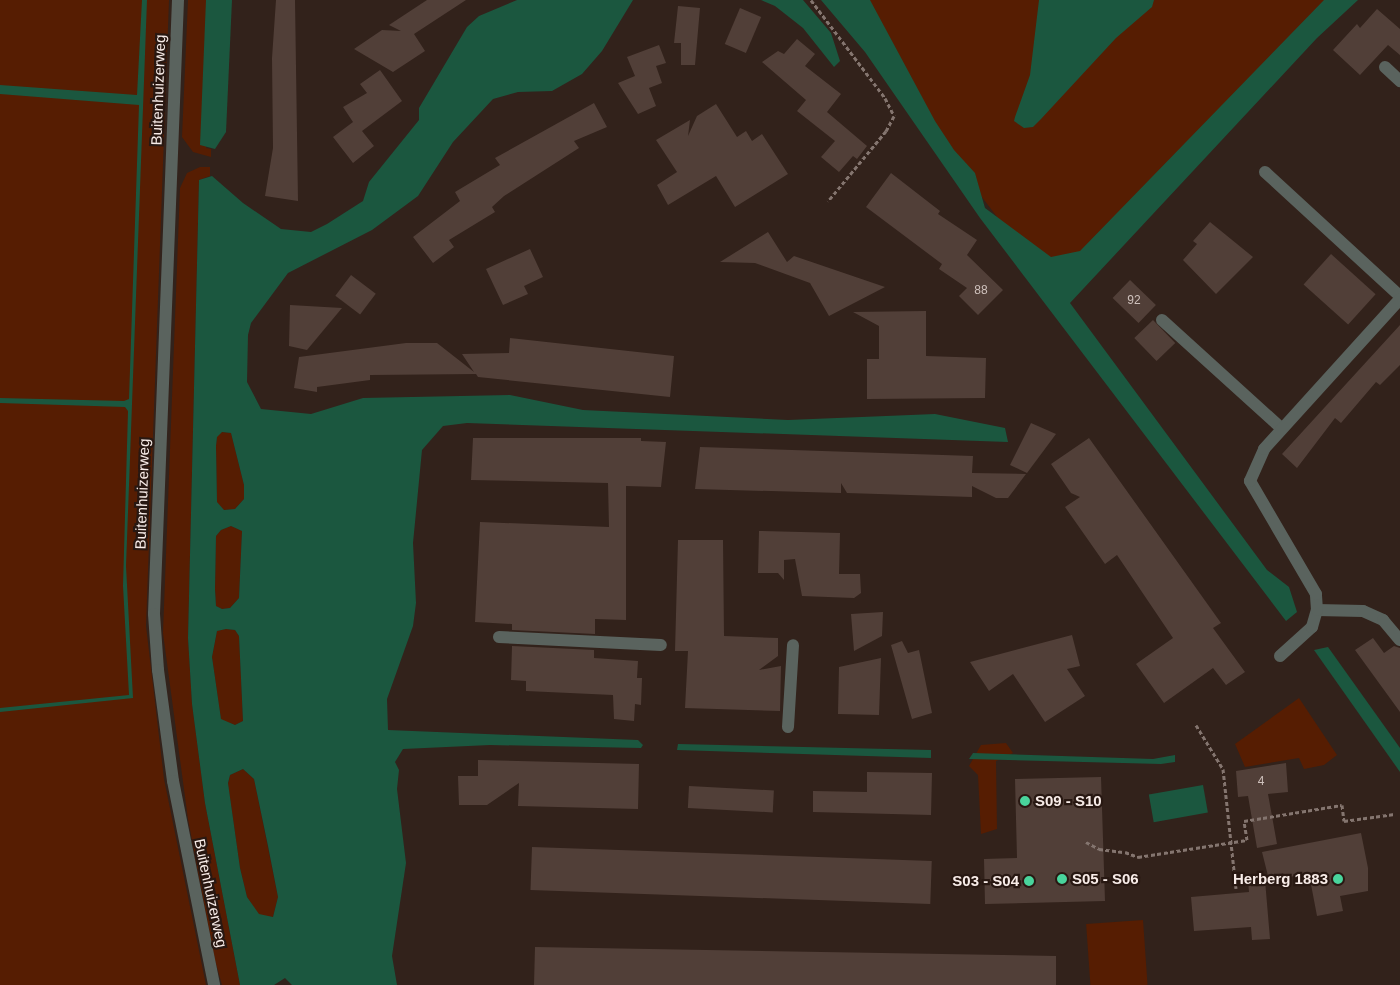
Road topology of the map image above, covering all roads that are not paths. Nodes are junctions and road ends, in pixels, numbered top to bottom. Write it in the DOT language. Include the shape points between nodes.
graph roads {
  1 [pos="178,0"];
  2 [pos="1385,67"];
  3 [pos="1400,80"];
  4 [pos="1265,172"];
  5 [pos="1400,297"];
  6 [pos="1162,320"];
  7 [pos="1281,428"];
  8 [pos="1317,610"];
  9 [pos="499,637"];
  10 [pos="1400,640"];
  11 [pos="794,644"];
  12 [pos="661,645"];
  13 [pos="1280,656"];
  14 [pos="788,727"];
  15 [pos="214,985"];
  1 -- 15 [label="street, Buitenhuizerweg" via="154,614 173,781"];
  2 -- 3 [label="street"];
  4 -- 5 [label="street"];
  5 -- 7 [label="street"];
  6 -- 7 [label="street"];
  7 -- 8 [label="street" via="1264,449 1250,481 1316,594"];
  8 -- 10 [label="street" via="1363,611 1383,620"];
  8 -- 13 [label="street" via="1312,627"];
  9 -- 12 [label="street"];
  11 -- 14 [label="street"];
}
